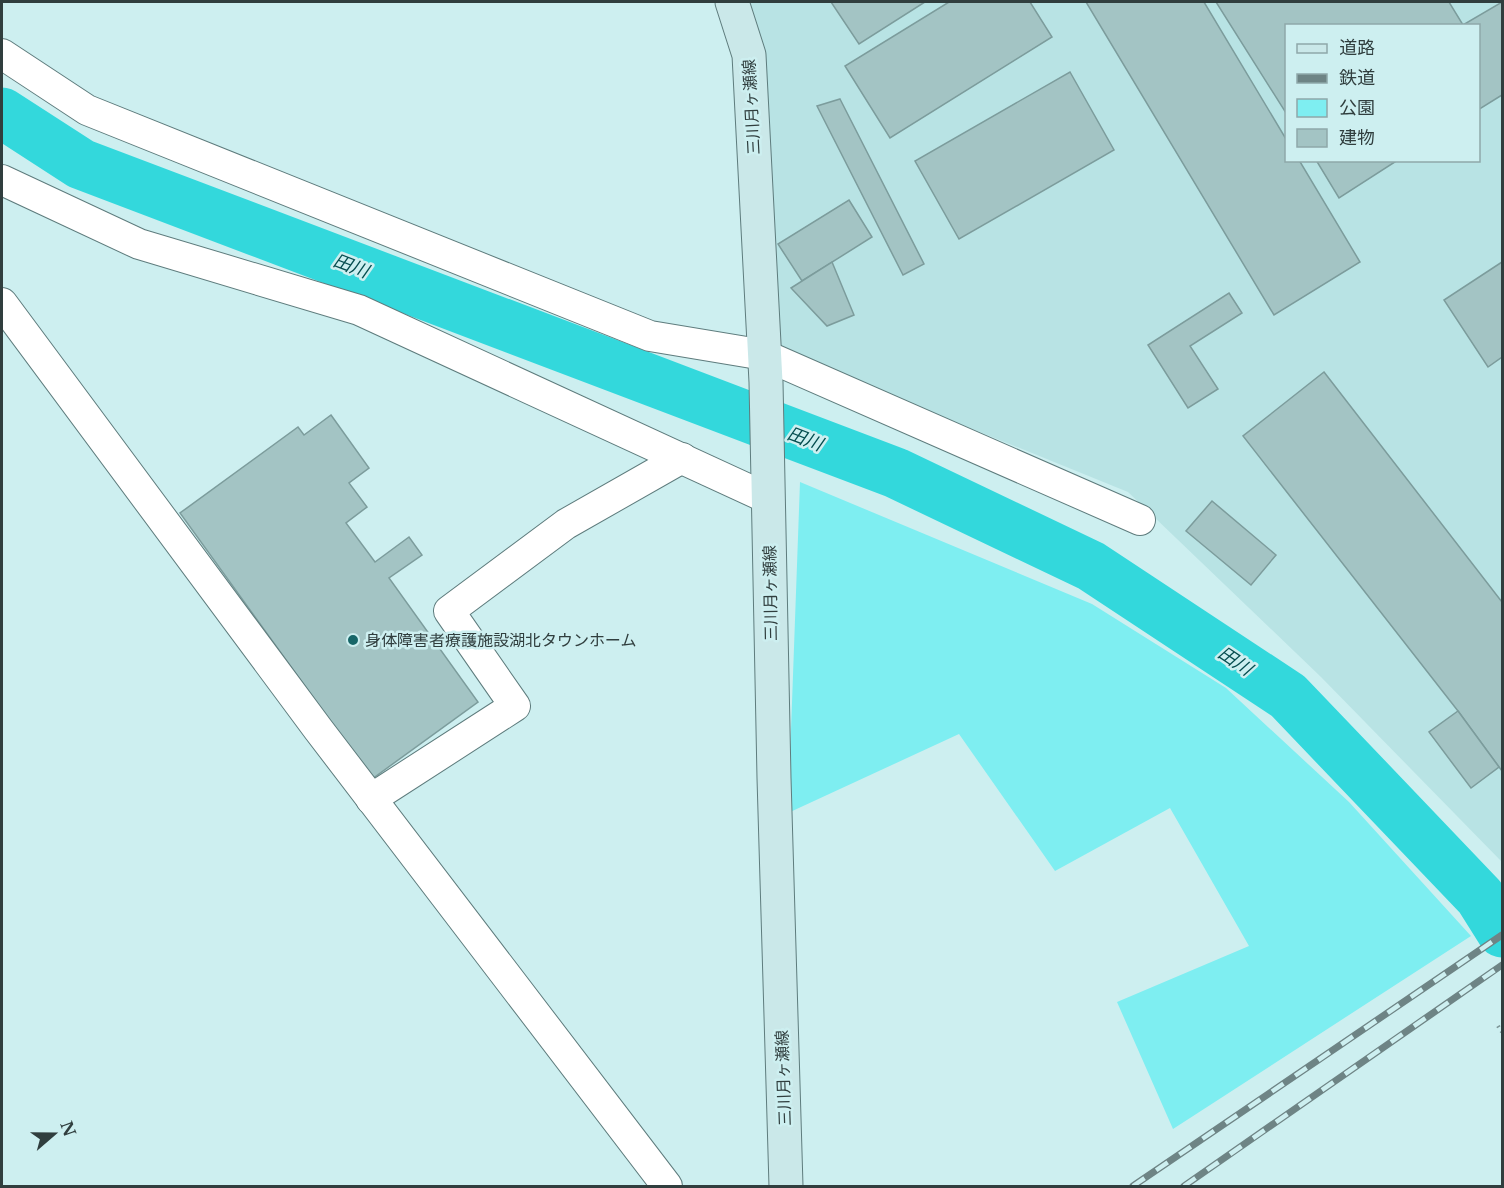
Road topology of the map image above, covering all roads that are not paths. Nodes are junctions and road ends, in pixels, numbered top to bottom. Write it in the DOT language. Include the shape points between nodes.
graph roads {
  1 [pos="732,2"];
  2 [pos="2,54"];
  3 [pos="2,180"];
  4 [pos="2,303"];
  5 [pos="765,368"];
  6 [pos="682,458"];
  7 [pos="768,487"];
  8 [pos="1140,520"];
  9 [pos="371,799"];
  10 [pos="667,1186"];
  11 [pos="786,1186"];
  1 -- 5 [label="main road, 三川月ヶ瀬線" via="749,55"];
  2 -- 5 [label="street" via="87,110 650,336"];
  3 -- 6 [label="street" via="139,244 359,310"];
  4 -- 9 [label="street"];
  5 -- 7 [label="main road, 三川月ヶ瀬線"];
  5 -- 8 [label="street"];
  6 -- 7 [label="street"];
  6 -- 9 [label="street" via="566,524 448,611 515,706"];
  7 -- 11 [label="main road, 三川月ヶ瀬線"];
  9 -- 10 [label="street"];
}
